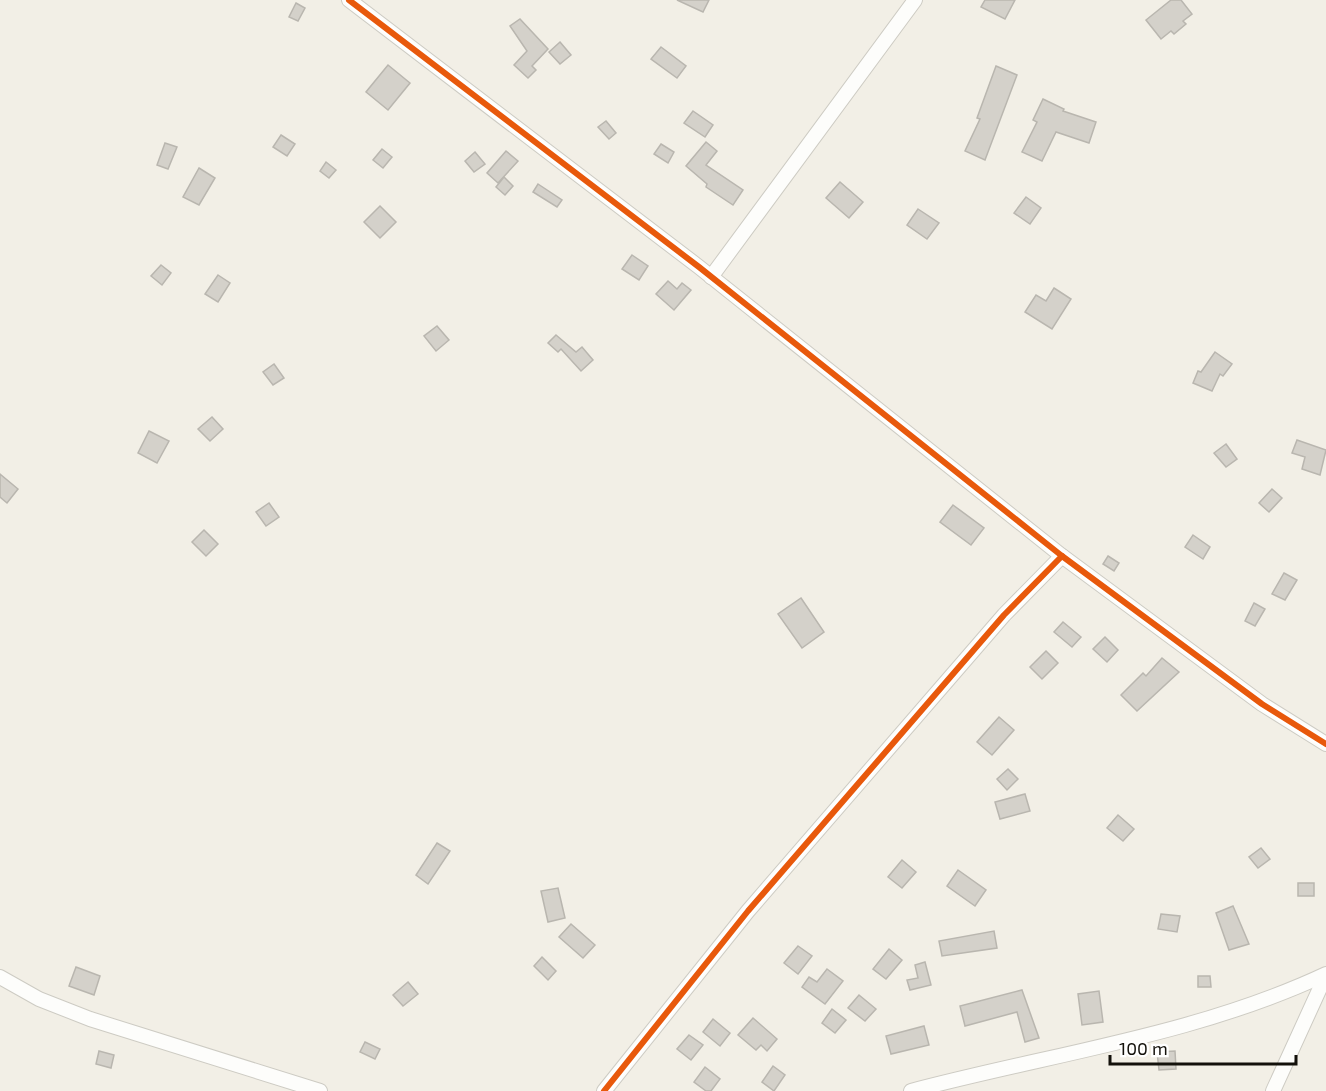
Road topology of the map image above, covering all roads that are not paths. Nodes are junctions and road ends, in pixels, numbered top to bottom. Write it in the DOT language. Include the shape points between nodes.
graph roads {
  1 [pos="349,0"];
  2 [pos="915,0"];
  3 [pos="711,277"];
  4 [pos="1062,556"];
  5 [pos="1326,744"];
  6 [pos="1326,974"];
  7 [pos="0,977"];
  8 [pos="320,1091"];
  9 [pos="604,1091"];
  10 [pos="912,1091"];
  11 [pos="1273,1091"];
  1 -- 3 [label="street"];
  2 -- 3 [label="street"];
  3 -- 4 [label="street"];
  4 -- 5 [label="street" via="1262,704"];
  4 -- 9 [label="street" via="1004,615 748,911"];
  6 -- 10 [label="street" via="1279,996 1167,1030"];
  6 -- 11 [label="street"];
  7 -- 8 [label="street" via="39,999 90,1019"];
}
